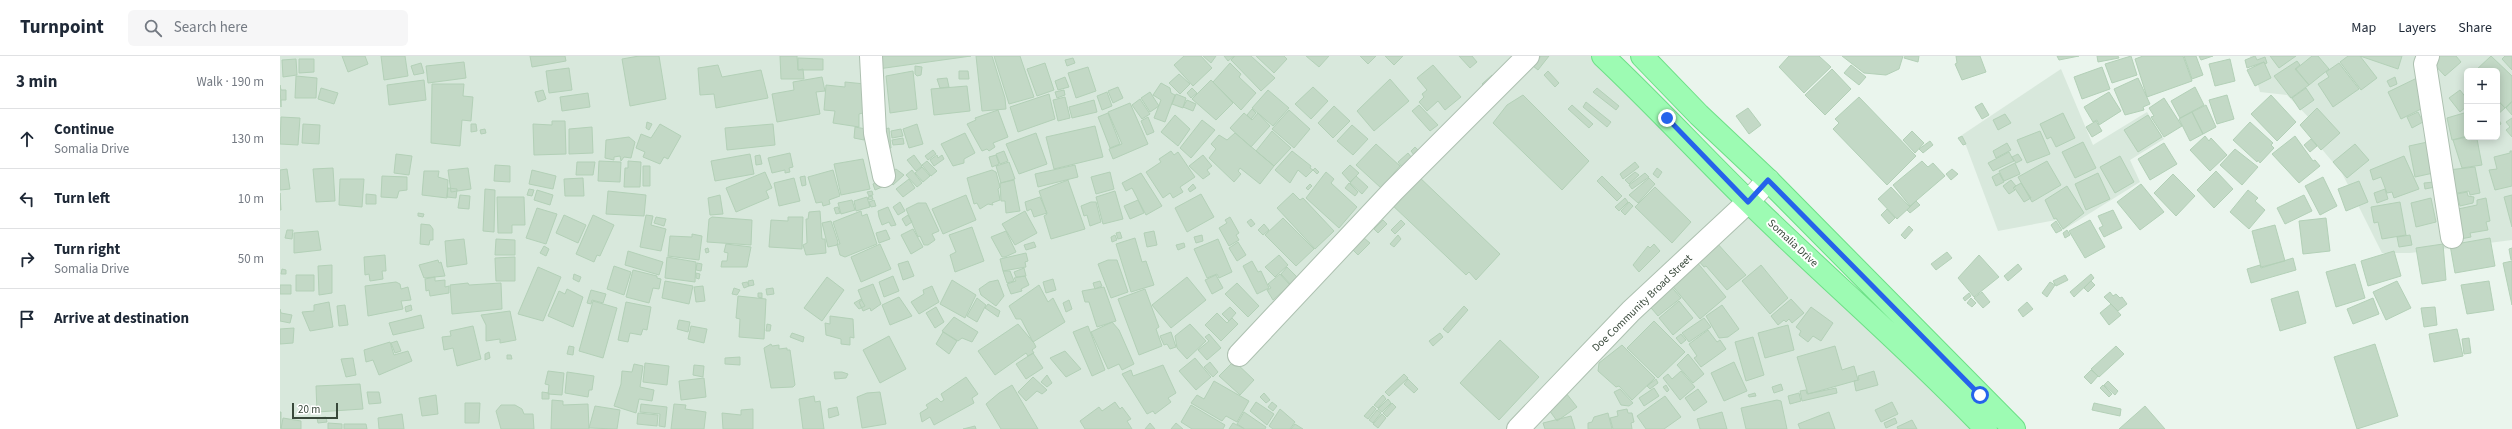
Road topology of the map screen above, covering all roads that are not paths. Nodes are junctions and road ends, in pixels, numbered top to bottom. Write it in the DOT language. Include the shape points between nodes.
graph roads {
  1 [pos="871,56"];
  2 [pos="1528,56"];
  3 [pos="1603,56"];
  4 [pos="1642,56"];
  5 [pos="2428,56"];
  6 [pos="884,176"];
  7 [pos="1768,180"];
  8 [pos="1748,202"];
  9 [pos="2452,237"];
  10 [pos="1239,355"];
  11 [pos="1536,420"];
  12 [pos="1518,429"];
  13 [pos="1986,429"];
  14 [pos="2014,429"];
  1 -- 6 [label="street" via="875,133"];
  2 -- 10 [label="street" via="1393,191"];
  3 -- 8 [label="main road, Somalia Drive" via="1657,107"];
  4 -- 7 [label="main road" via="1699,115"];
  5 -- 9 [label="street" via="2425,64"];
  7 -- 8 [label="street, Doe Community Broad Street"];
  7 -- 14 [label="main road"];
  8 -- 11 [label="street, Doe Community Broad Street" via="1631,311"];
  8 -- 13 [label="main road, Somalia Drive" via="1934,374"];
  11 -- 12 [label="street, Doe Community Broad Street"];
}
